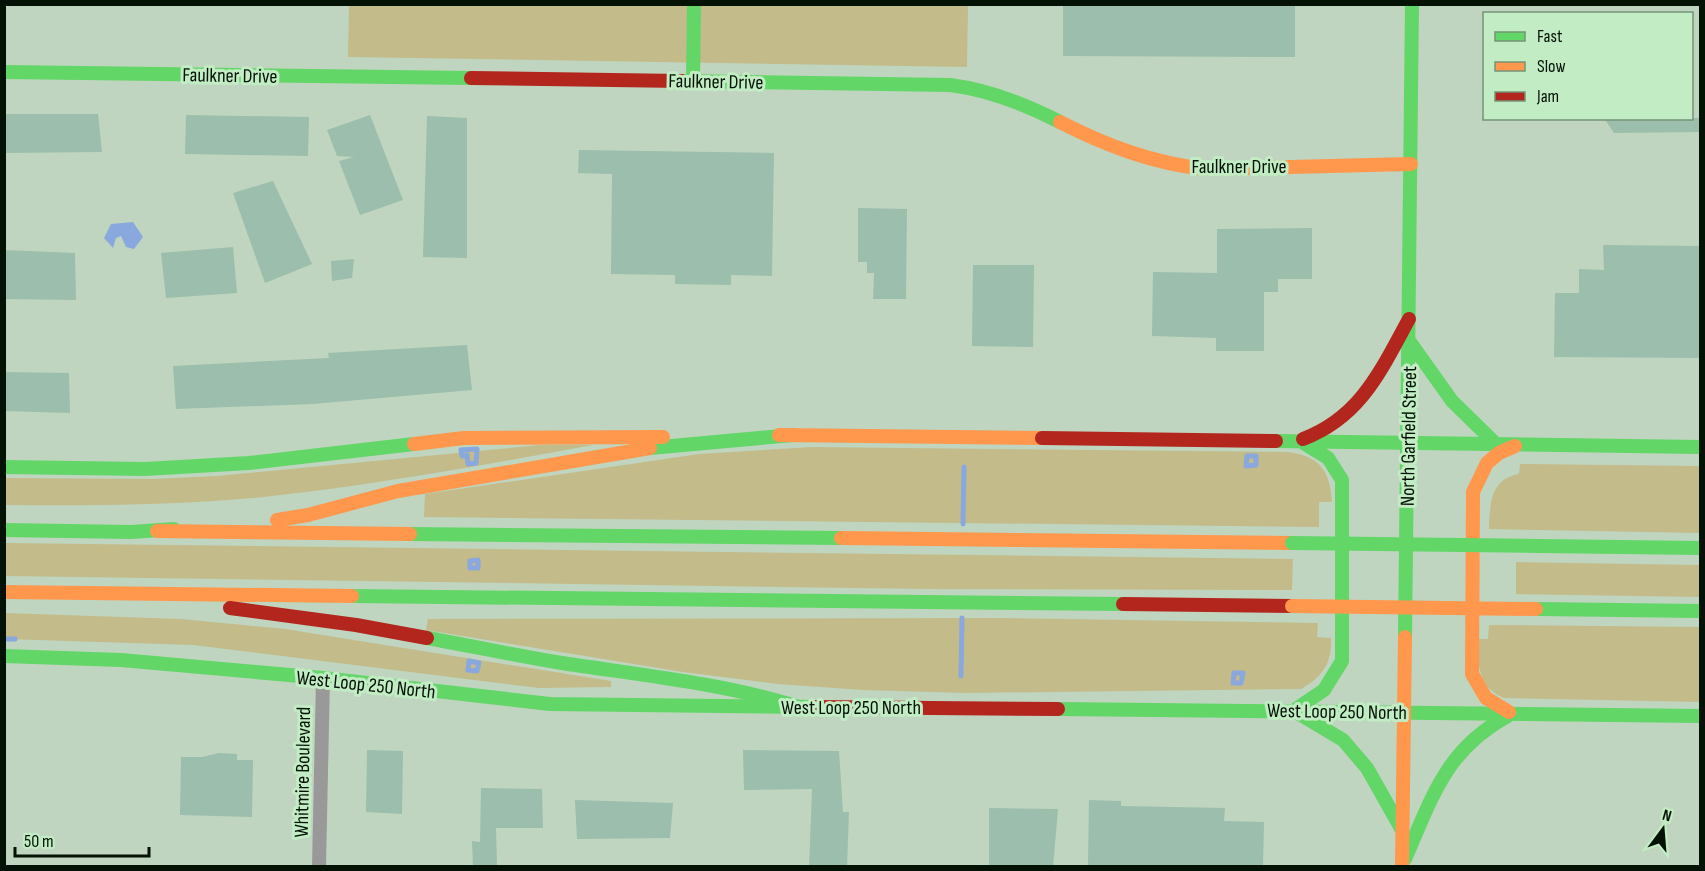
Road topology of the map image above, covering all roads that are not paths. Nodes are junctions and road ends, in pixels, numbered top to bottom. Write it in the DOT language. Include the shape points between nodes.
graph roads {
  1 [pos="694,4"];
  2 [pos="1413,4"];
  3 [pos="4,72"];
  4 [pos="693,81"];
  5 [pos="1411,164"];
  6 [pos="1410,316"];
  7 [pos="1410,342"];
  8 [pos="793,435"];
  9 [pos="1295,442"];
  10 [pos="1408,443"];
  11 [pos="1497,445"];
  12 [pos="1520,445"];
  13 [pos="1701,447"];
  14 [pos="4,467"];
  15 [pos="4,530"];
  16 [pos="157,531"];
  17 [pos="1701,548"];
  18 [pos="4,592"];
  19 [pos="29,592"];
  20 [pos="1701,610"];
  21 [pos="4,656"];
  22 [pos="323,678"];
  23 [pos="796,706"];
  24 [pos="1293,710"];
  25 [pos="1406,712"];
  26 [pos="1514,713"];
  27 [pos="1701,716"];
  28 [pos="1402,830"];
  29 [pos="1402,866"];
  30 [pos="319,867"];
  1 -- 4 [label="main road"];
  2 -- 5 [label="main road, North Garfield Street"];
  3 -- 4 [label="main road, Faulkner Drive"];
  4 -- 5 [label="main road, Faulkner Drive" via="918,83 974,88 1041,111 1112,148 1162,163 1199,168"];
  5 -- 6 [label="main road, North Garfield Street"];
  6 -- 7 [label="main road, North Garfield Street"];
  6 -- 9 [label="main road" via="1370,389 1342,419"];
  7 -- 10 [label="main road, North Garfield Street"];
  7 -- 11 [label="main road" via="1456,406"];
  8 -- 9 [label="main road"];
  8 -- 14 [label="main road" via="464,438 249,464 145,469"];
  8 -- 16 [label="main road" via="622,452 398,491 308,515"];
  9 -- 10 [label="main road"];
  9 -- 24 [label="main road" via="1328,458 1342,480 1342,661 1317,698"];
  10 -- 11 [label="main road"];
  10 -- 25 [label="main road, North Garfield Street"];
  11 -- 12 [label="main road"];
  12 -- 13 [label="main road"];
  12 -- 26 [label="main road" via="1500,452 1484,464 1473,492 1472,674 1491,705"];
  15 -- 16 [label="main road"];
  16 -- 17 [label="main road, bridge"];
  18 -- 19 [label="main road"];
  19 -- 20 [label="main road, bridge"];
  19 -- 23 [label="main road" via="218,606 356,625 770,698"];
  21 -- 22 [label="main road, West Loop 250 North" via="95,657"];
  22 -- 23 [label="main road, West Loop 250 North" via="550,704"];
  22 -- 30 [label="street, Whitmire Boulevard"];
  23 -- 24 [label="main road, West Loop 250 North"];
  24 -- 25 [label="main road, West Loop 250 North"];
  24 -- 28 [label="main road" via="1330,731 1354,753 1367,768"];
  25 -- 26 [label="main road, West Loop 250 North"];
  25 -- 28 [label="main road, North Garfield Street"];
  26 -- 27 [label="main road, West Loop 250 North"];
  26 -- 29 [label="main road" via="1469,738 1450,760"];
  28 -- 29 [label="main road, North Garfield Street"];
}
